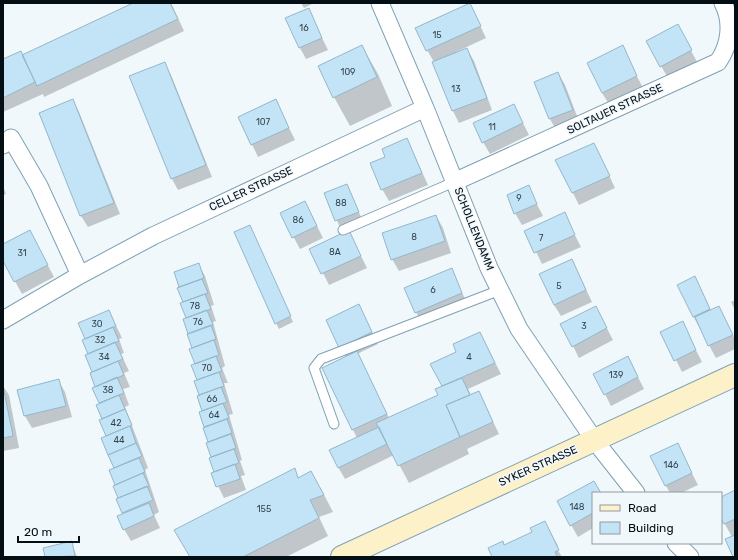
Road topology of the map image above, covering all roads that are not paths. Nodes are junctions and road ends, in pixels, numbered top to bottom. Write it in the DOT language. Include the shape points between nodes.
graph roads {
  1 [pos="380,3"];
  2 [pos="723,3"];
  3 [pos="425,108"];
  4 [pos="3,145"];
  5 [pos="454,182"];
  6 [pos="342,230"];
  7 [pos="80,275"];
  8 [pos="500,290"];
  9 [pos="3,320"];
  10 [pos="735,375"];
  11 [pos="334,424"];
  12 [pos="595,440"];
  13 [pos="635,492"];
  14 [pos="677,544"];
  15 [pos="342,557"];
  16 [pos="690,557"];
  1 -- 3 [label="street, SCHOLLENDAMM"];
  2 -- 5 [label="street, SOLTAUER STRASSE" via="727,10 730,31 724,53 718,62"];
  3 -- 5 [label="street, SCHOLLENDAMM"];
  3 -- 7 [label="street, CELLER STRASSE" via="153,236"];
  4 -- 7 [label="street" via="11,138 39,186"];
  5 -- 6 [label="lane"];
  5 -- 8 [label="street, SCHOLLENDAMM"];
  7 -- 9 [label="street, CELLER STRASSE"];
  8 -- 11 [label="lane" via="321,359 314,368"];
  8 -- 12 [label="street, SCHOLLENDAMM" via="519,329"];
  10 -- 12 [label="main road, SYKER STRASSE"];
  12 -- 13 [label="street, SCHOLLENDAMM"];
  12 -- 15 [label="main road, SYKER STRASSE"];
  14 -- 16 [label="street"];
}
